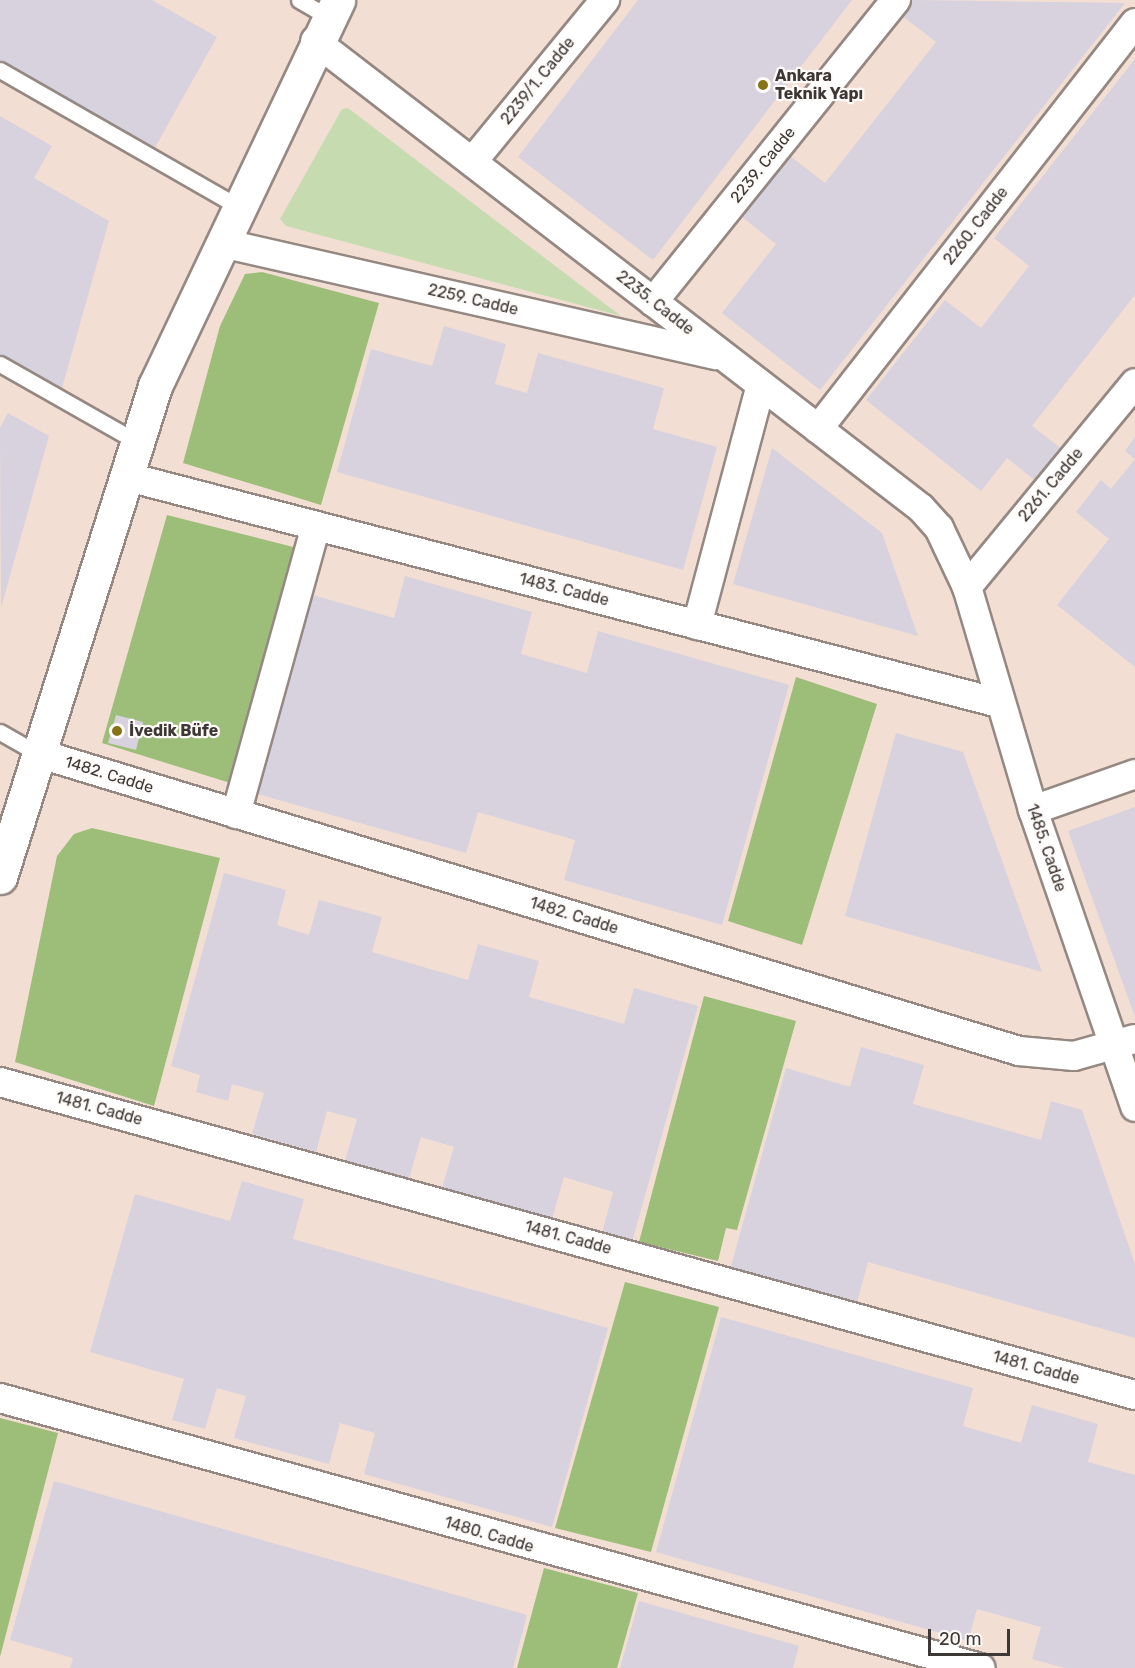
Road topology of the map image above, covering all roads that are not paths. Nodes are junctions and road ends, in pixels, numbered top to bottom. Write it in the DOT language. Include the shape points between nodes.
graph roads {
  1 [pos="299,0"];
  2 [pos="605,0"];
  3 [pos="896,0"];
  4 [pos="327,19"];
  5 [pos="1135,23"];
  6 [pos="0,70"];
  7 [pos="472,162"];
  8 [pos="239,207"];
  9 [pos="222,243"];
  10 [pos="653,302"];
  11 [pos="724,357"];
  12 [pos="0,364"];
  13 [pos="1135,383"];
  14 [pos="761,385"];
  15 [pos="818,429"];
  16 [pos="139,443"];
  17 [pos="128,477"];
  18 [pos="316,526"];
  19 [pos="967,587"];
  20 [pos="697,625"];
  21 [pos="999,703"];
  22 [pos="0,732"];
  23 [pos="37,753"];
  24 [pos="1133,773"];
  25 [pos="1033,810"];
  26 [pos="236,814"];
  27 [pos="0,878"];
  28 [pos="1125,1043"];
  29 [pos="0,1082"];
  30 [pos="1135,1107"];
  31 [pos="1135,1395"];
  32 [pos="0,1398"];
  33 [pos="980,1668"];
  1 -- 4 [label="lane"];
  2 -- 7 [label="street, 2239/1. Cadde"];
  3 -- 10 [label="street, 2239. Cadde"];
  4 -- 7 [label="street, 2235. Cadde"];
  4 -- 8 [label="street"];
  5 -- 15 [label="street, 2260. Cadde"];
  6 -- 8 [label="lane"];
  7 -- 10 [label="street, 2235. Cadde"];
  8 -- 9 [label="street"];
  9 -- 11 [label="street, 2259. Cadde"];
  9 -- 16 [label="street" via="155,386"];
  10 -- 11 [label="street, 2235. Cadde"];
  11 -- 14 [label="street, 2235. Cadde"];
  12 -- 16 [label="lane"];
  13 -- 19 [label="street, 2261. Cadde"];
  14 -- 15 [label="street, 2235. Cadde"];
  14 -- 20 [label="street"];
  15 -- 19 [label="street, 2235. Cadde" via="921,508 952,546"];
  16 -- 17 [label="street"];
  17 -- 18 [label="street, 1483. Cadde"];
  17 -- 23 [label="street"];
  18 -- 20 [label="street, 1483. Cadde"];
  18 -- 26 [label="street"];
  19 -- 21 [label="street, 1485. Cadde"];
  20 -- 21 [label="street, 1483. Cadde"];
  21 -- 25 [label="street, 1485. Cadde"];
  22 -- 23 [label="lane"];
  23 -- 26 [label="street, 1482. Cadde"];
  23 -- 27 [label="street"];
  24 -- 25 [label="street"];
  25 -- 28 [label="street, 1485. Cadde"];
  26 -- 28 [label="street, 1482. Cadde" via="1019,1051 1060,1057"];
  28 -- 30 [label="street, 1485. Cadde"];
  29 -- 31 [label="street, 1481. Cadde"];
  32 -- 33 [label="street, 1480. Cadde"];
}
